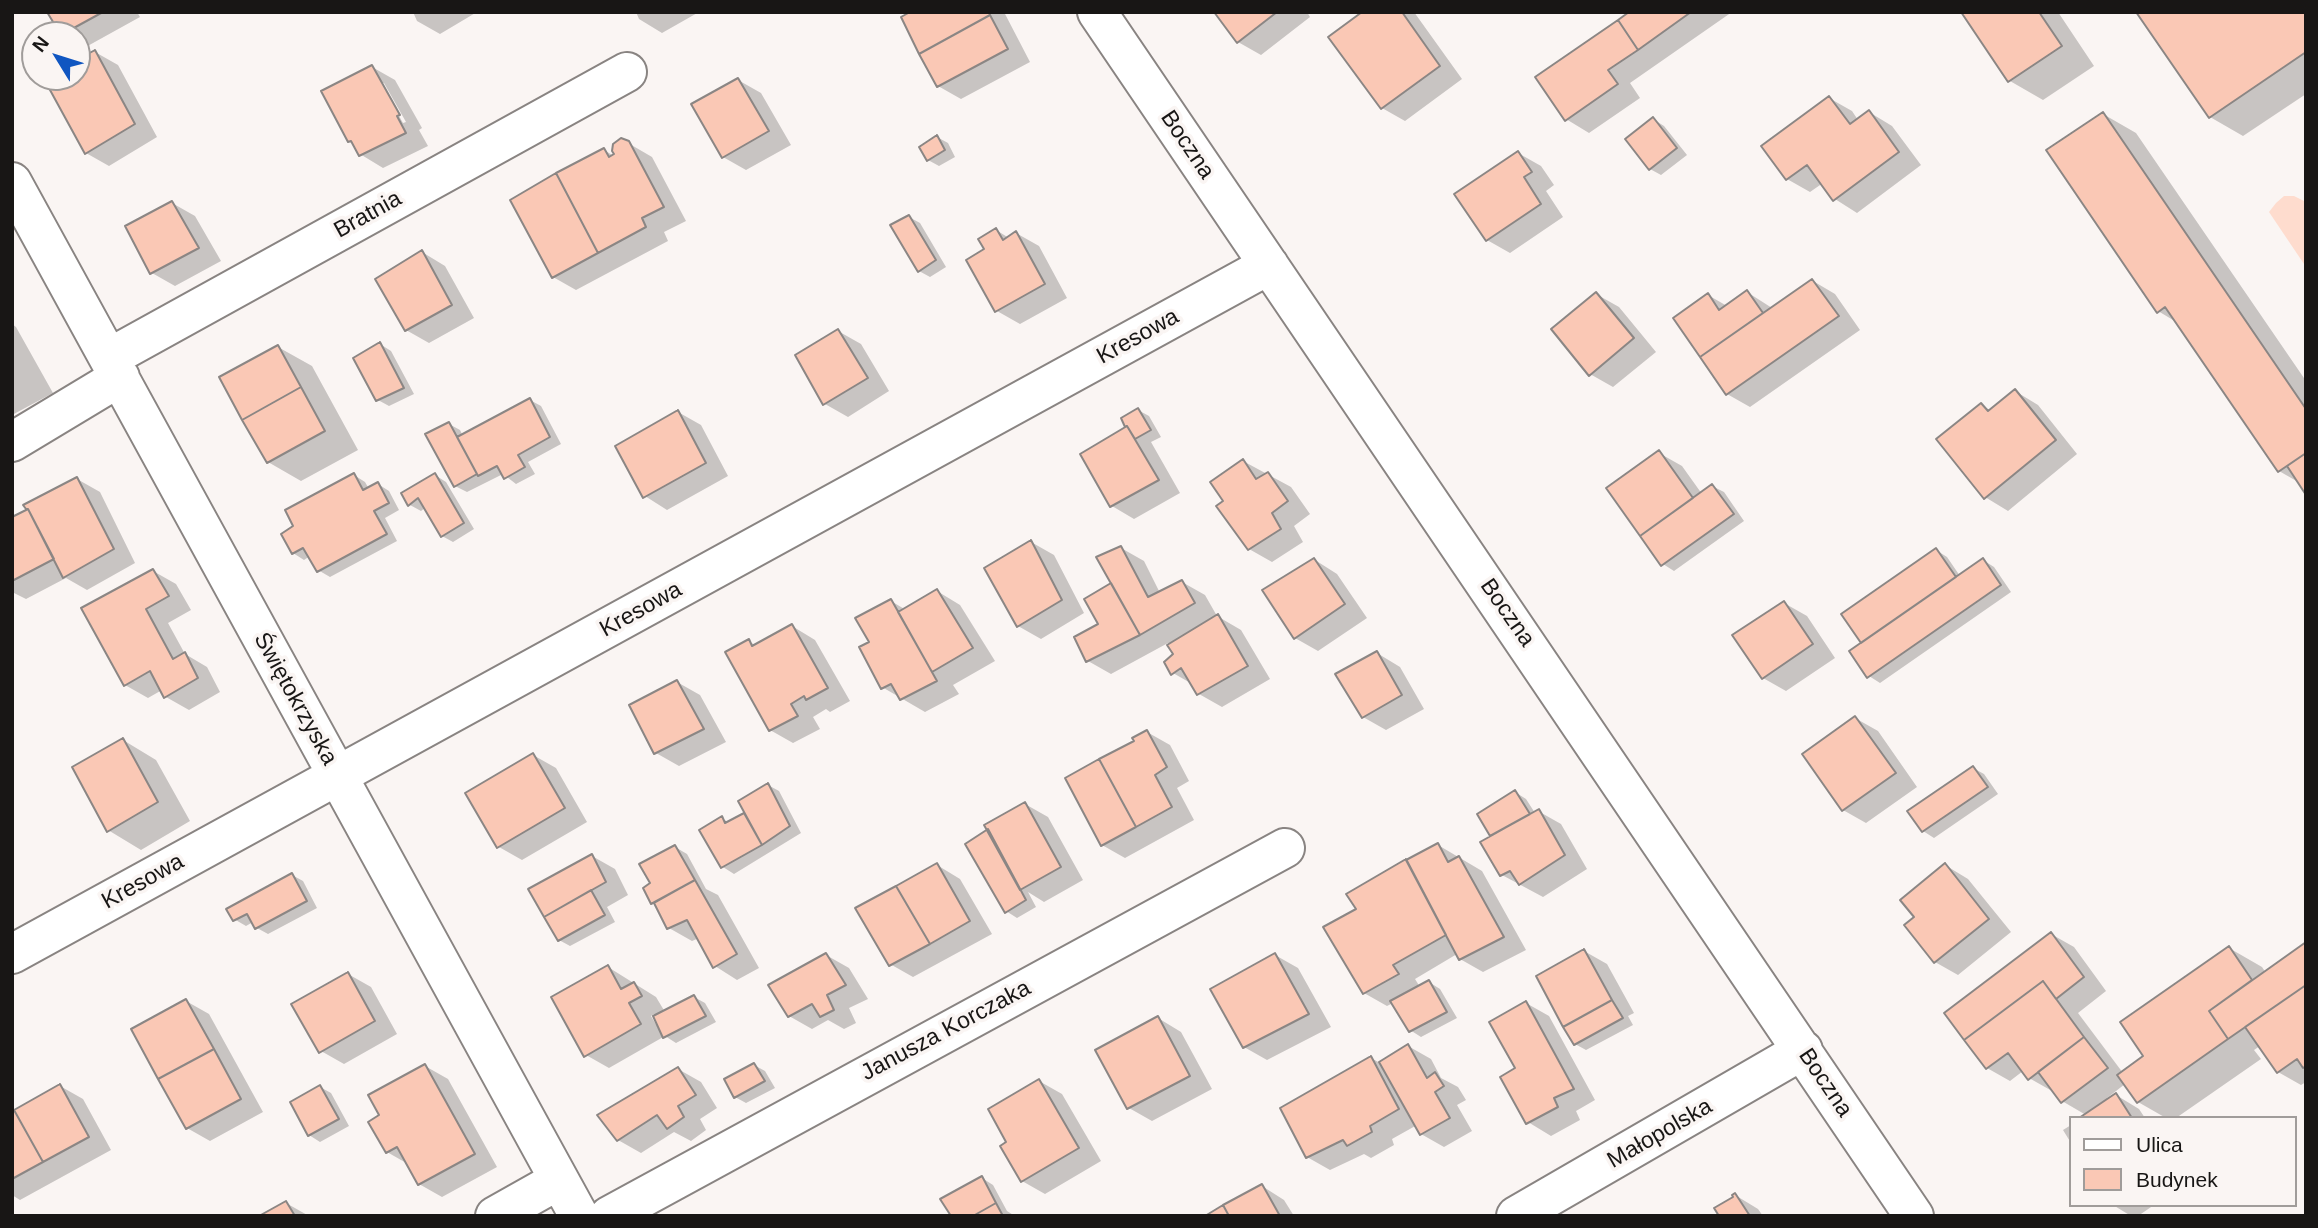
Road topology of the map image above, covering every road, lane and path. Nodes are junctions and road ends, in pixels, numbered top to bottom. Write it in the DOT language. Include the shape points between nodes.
graph roads {
  1 [pos="1097,12"];
  2 [pos="627,72"];
  3 [pos="12,182"];
  4 [pos="1269,265"];
  5 [pos="115,368"];
  6 [pos="12,442"];
  7 [pos="337,776"];
  8 [pos="1285,848"];
  9 [pos="12,954"];
  10 [pos="1803,1050"];
  11 [pos="559,1180"];
  12 [pos="495,1216"];
  13 [pos="579,1216"];
  14 [pos="609,1216"];
  15 [pos="1516,1216"];
  16 [pos="1914,1216"];
  1 -- 4 [label="street, Boczna"];
  2 -- 5 [label="street, Bratnia"];
  3 -- 5 [label="street, Świętokrzyska"];
  4 -- 7 [label="street, Kresowa"];
  4 -- 10 [label="street, Boczna"];
  5 -- 6 [label="street, Bratnia"];
  5 -- 7 [label="street, Świętokrzyska"];
  7 -- 9 [label="street, Kresowa"];
  7 -- 11 [label="street, Świętokrzyska"];
  8 -- 14 [label="street, Janusza Korczaka"];
  10 -- 15 [label="street, Małopolska"];
  10 -- 16 [label="street, Boczna"];
  11 -- 12 [label="street"];
  11 -- 13 [label="street, Świętokrzyska"];
}
